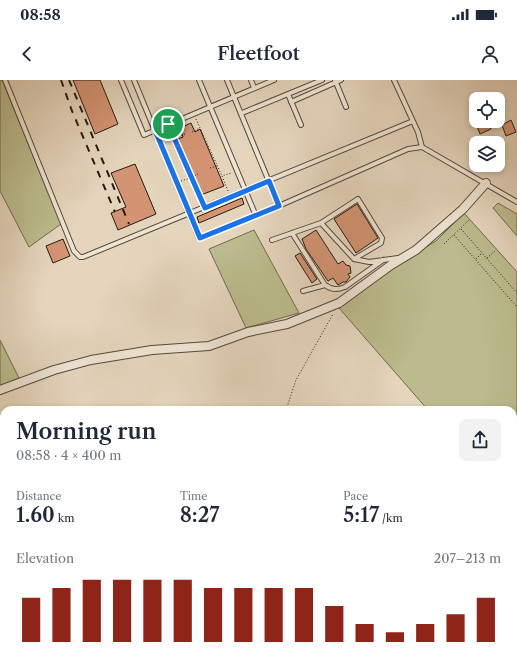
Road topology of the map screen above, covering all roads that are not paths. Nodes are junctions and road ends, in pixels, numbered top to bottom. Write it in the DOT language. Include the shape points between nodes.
graph roads {
  1 [pos="5,80"];
  2 [pos="121,80"];
  3 [pos="134,80"];
  4 [pos="199,80"];
  5 [pos="227,80"];
  6 [pos="251,80"];
  7 [pos="272,80"];
  8 [pos="322,80"];
  9 [pos="342,80"];
  10 [pos="394,80"];
  11 [pos="335,81"];
  12 [pos="254,88"];
  13 [pos="288,94"];
  14 [pos="234,97"];
  15 [pos="291,102"];
  16 [pos="210,107"];
  17 [pos="346,107"];
  18 [pos="242,113"];
  19 [pos="412,121"];
  20 [pos="301,125"];
  21 [pos="155,130"];
  22 [pos="422,146"];
  23 [pos="269,181"];
  24 [pos="486,183"];
  25 [pos="246,191"];
  26 [pos="517,202"];
  27 [pos="279,206"];
  28 [pos="190,215"];
  29 [pos="256,216"];
  30 [pos="321,222"];
  31 [pos="292,232"];
  32 [pos="272,240"];
  33 [pos="403,258"];
  34 [pos="354,259"];
  35 [pos="384,260"];
  36 [pos="325,285"];
  37 [pos="303,291"];
  38 [pos="0,390"];
  1 -- 28 [label="lane" via="74,250 80,257"];
  2 -- 21 [label="lane" via="144,135"];
  3 -- 21 [label="lane"];
  4 -- 16 [label="lane"];
  5 -- 14 [label="lane"];
  6 -- 12 [label="lane"];
  7 -- 12 [label="lane"];
  8 -- 13 [label="lane"];
  9 -- 11 [label="lane"];
  10 -- 19 [label="lane"];
  11 -- 15 [label="lane"];
  11 -- 17 [label="lane"];
  12 -- 14 [label="lane"];
  13 -- 15 [label="lane"];
  13 -- 18 [label="lane"];
  14 -- 16 [label="lane"];
  14 -- 18 [label="lane"];
  15 -- 20 [label="lane"];
  16 -- 21 [label="lane"];
  16 -- 25 [label="lane"];
  18 -- 23 [label="lane"];
  19 -- 22 [label="lane"];
  19 -- 23 [label="lane"];
  21 -- 28 [label="lane"];
  22 -- 24 [label="lane"];
  22 -- 27 [label="lane" via="408,149"];
  23 -- 25 [label="lane"];
  23 -- 27 [label="lane"];
  24 -- 26 [label="lane"];
  24 -- 33 [label="street" via="437,233"];
  25 -- 28 [label="lane"];
  25 -- 29 [label="lane"];
  27 -- 29 [label="lane"];
  28 -- 29 [label="lane" via="200,238"];
  30 -- 31 [label="lane"];
  30 -- 34 [label="lane"];
  30 -- 34 [label="lane" via="358,199 382,238 381,243"];
  31 -- 32 [label="lane"];
  31 -- 36 [label="lane"];
  33 -- 35 [label="lane"];
  33 -- 38 [label="street" via="339,303 287,324 248,332 209,346 152,350 91,360 54,370"];
  34 -- 35 [label="lane" via="364,262"];
  35 -- 36 [label="lane" via="345,287 334,289"];
  36 -- 37 [label="lane"];
}
